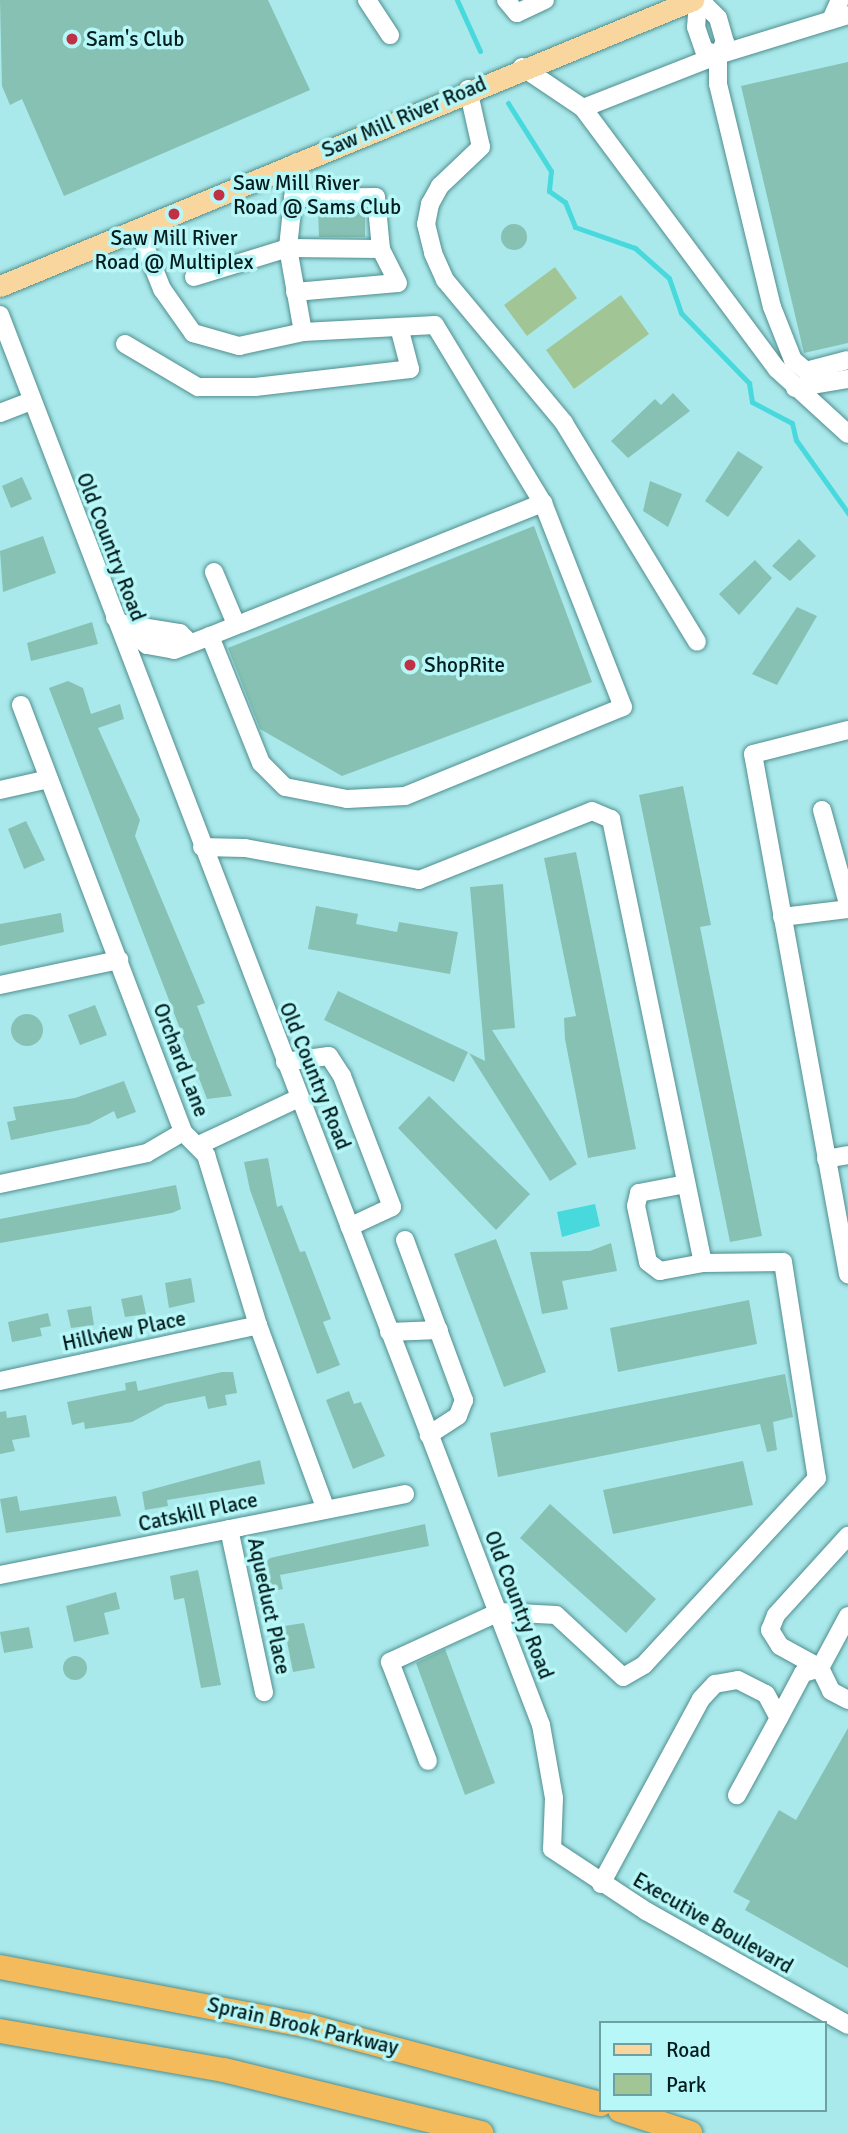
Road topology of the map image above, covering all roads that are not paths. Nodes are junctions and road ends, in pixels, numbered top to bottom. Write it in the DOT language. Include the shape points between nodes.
graph roads {
  1 [pos="367,0"];
  2 [pos="506,0"];
  3 [pos="545,0"];
  4 [pos="697,0"];
  5 [pos="840,0"];
  6 [pos="840,18"];
  7 [pos="390,35"];
  8 [pos="718,55"];
  9 [pos="523,67"];
  10 [pos="468,89"];
  11 [pos="581,108"];
  12 [pos="297,162"];
  13 [pos="293,198"];
  14 [pos="138,229"];
  15 [pos="288,248"];
  16 [pos="381,249"];
  17 [pos="194,278"];
  18 [pos="0,286"];
  19 [pos="295,292"];
  20 [pos="0,315"];
  21 [pos="399,327"];
  22 [pos="303,332"];
  23 [pos="125,344"];
  24 [pos="848,360"];
  25 [pos="848,379"];
  26 [pos="795,388"];
  27 [pos="31,401"];
  28 [pos="0,413"];
  29 [pos="848,434"];
  30 [pos="543,503"];
  31 [pos="214,572"];
  32 [pos="119,621"];
  33 [pos="236,624"];
  34 [pos="210,636"];
  35 [pos="697,642"];
  36 [pos="20,705"];
  37 [pos="848,730"];
  38 [pos="49,779"];
  39 [pos="0,790"];
  40 [pos="822,810"];
  41 [pos="202,847"];
  42 [pos="848,904"];
  43 [pos="848,909"];
  44 [pos="782,917"];
  45 [pos="119,960"];
  46 [pos="0,985"];
  47 [pos="285,1062"];
  48 [pos="299,1098"];
  49 [pos="183,1132"];
  50 [pos="199,1145"];
  51 [pos="848,1155"];
  52 [pos="826,1159"];
  53 [pos="0,1184"];
  54 [pos="686,1184"];
  55 [pos="349,1227"];
  56 [pos="405,1240"];
  57 [pos="703,1263"];
  58 [pos="848,1275"];
  59 [pos="258,1325"];
  60 [pos="439,1330"];
  61 [pos="389,1332"];
  62 [pos="0,1381"];
  63 [pos="429,1435"];
  64 [pos="405,1494"];
  65 [pos="325,1507"];
  66 [pos="229,1529"];
  67 [pos="848,1536"];
  68 [pos="0,1575"];
  69 [pos="499,1612"];
  70 [pos="848,1616"];
  71 [pos="820,1668"];
  72 [pos="264,1692"];
  73 [pos="848,1700"];
  74 [pos="779,1718"];
  75 [pos="428,1761"];
  76 [pos="737,1795"];
  77 [pos="557,1857"];
  78 [pos="601,1884"];
  79 [pos="0,1967"];
  80 [pos="848,2025"];
  81 [pos="0,2031"];
  82 [pos="600,2104"];
  83 [pos="626,2112"];
  84 [pos="481,2133"];
  85 [pos="690,2133"];
  1 -- 7 [label="street"];
  2 -- 3 [label="street" via="517,13"];
  4 -- 8 [label="street" via="718,18 725,42"];
  4 -- 9 [label="main road, Saw Mill River Road"];
  5 -- 6 [label="street"];
  6 -- 8 [label="street"];
  8 -- 11 [label="street"];
  8 -- 24 [label="street" via="719,84 772,307 793,360 806,370"];
  9 -- 10 [label="main road, Saw Mill River Road"];
  9 -- 11 [label="street"];
  10 -- 12 [label="main road, Saw Mill River Road"];
  10 -- 35 [label="street" via="481,147 440,186 430,204 426,224 433,253 445,280 564,423"];
  11 -- 26 [label="street"];
  12 -- 13 [label="street"];
  12 -- 14 [label="main road, Saw Mill River Road"];
  13 -- 15 [label="street"];
  13 -- 16 [label="street" via="376,197"];
  14 -- 18 [label="main road, Saw Mill River Road"];
  14 -- 22 [label="street" via="162,289 193,333 239,346"];
  15 -- 16 [label="street"];
  15 -- 17 [label="street"];
  15 -- 19 [label="street"];
  16 -- 19 [label="street" via="398,283"];
  19 -- 22 [label="street"];
  20 -- 27 [label="street, Old Country Road"];
  21 -- 22 [label="street"];
  21 -- 23 [label="street" via="410,369 256,387 198,387"];
  21 -- 30 [label="street" via="435,325"];
  25 -- 26 [label="street"];
  26 -- 29 [label="street"];
  27 -- 28 [label="street"];
  27 -- 32 [label="street, Old Country Road"];
  30 -- 33 [label="street"];
  30 -- 34 [label="street" via="623,707 418,791 347,799 285,787 261,763"];
  31 -- 33 [label="street"];
  32 -- 34 [label="street" via="147,645 174,650"];
  32 -- 41 [label="street, Old Country Road"];
  33 -- 34 [label="street"];
  36 -- 38 [label="street, Orchard Lane"];
  37 -- 44 [label="street" via="753,754"];
  38 -- 39 [label="street"];
  38 -- 45 [label="street, Orchard Lane"];
  40 -- 42 [label="street"];
  41 -- 47 [label="street, Old Country Road"];
  41 -- 54 [label="street" via="245,848 419,880 592,811 611,819"];
  43 -- 44 [label="street"];
  44 -- 52 [label="street"];
  45 -- 46 [label="street"];
  45 -- 49 [label="street, Orchard Lane"];
  47 -- 48 [label="street, Old Country Road"];
  47 -- 55 [label="street" via="332,1058 367,1140 392,1207"];
  48 -- 50 [label="street"];
  48 -- 55 [label="street, Old Country Road"];
  49 -- 50 [label="street, Orchard Lane"];
  49 -- 53 [label="street" via="147,1153"];
  50 -- 59 [label="street, Orchard Lane"];
  51 -- 52 [label="street"];
  52 -- 58 [label="street"];
  54 -- 57 [label="street"];
  54 -- 57 [label="street" via="639,1193 636,1206 648,1262 660,1271"];
  55 -- 61 [label="street, Old Country Road"];
  56 -- 60 [label="street"];
  57 -- 69 [label="street" via="783,1262 817,1478 644,1665 623,1677 556,1615"];
  59 -- 62 [label="street, Hillview Place"];
  59 -- 65 [label="street, Orchard Lane"];
  60 -- 61 [label="street"];
  60 -- 63 [label="street" via="464,1401 458,1416"];
  61 -- 63 [label="street, Old Country Road"];
  63 -- 69 [label="street, Old Country Road"];
  64 -- 65 [label="street, Catskill Place"];
  65 -- 66 [label="street, Catskill Place"];
  66 -- 68 [label="street, Catskill Place"];
  66 -- 72 [label="street, Aqueduct Place"];
  67 -- 71 [label="street" via="776,1615 771,1630 780,1646"];
  69 -- 75 [label="street" via="390,1662"];
  69 -- 77 [label="street, Old Country Road" via="550,1753 549,1835"];
  70 -- 71 [label="street"];
  71 -- 73 [label="street" via="831,1691"];
  71 -- 74 [label="street" via="803,1672"];
  74 -- 76 [label="street"];
  74 -- 78 [label="street" via="766,1694 738,1680 715,1684 677,1734"];
  77 -- 78 [label="street, Executive Boulevard"];
  78 -- 80 [label="street, Executive Boulevard"];
  79 -- 82 [label="highway, Sprain Brook Parkway" via="286,2021"];
  81 -- 84 [label="highway" via="236,2072"];
  83 -- 85 [label="highway"];
}
